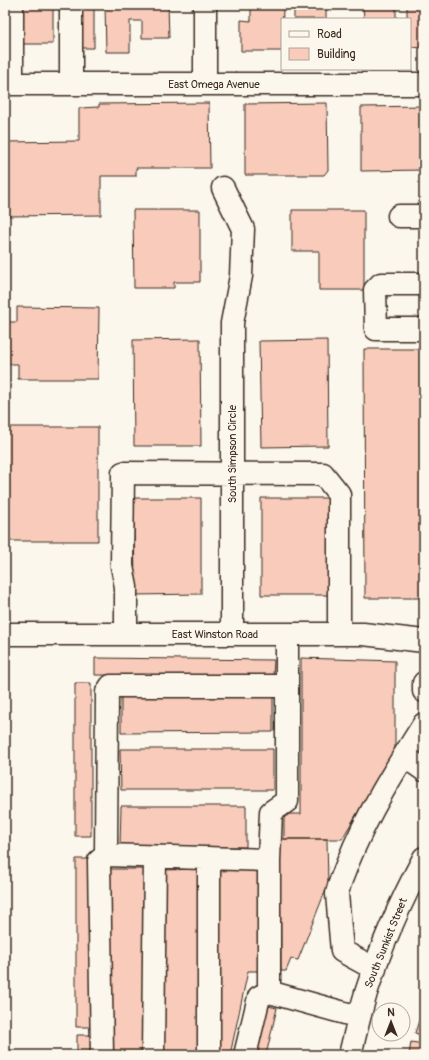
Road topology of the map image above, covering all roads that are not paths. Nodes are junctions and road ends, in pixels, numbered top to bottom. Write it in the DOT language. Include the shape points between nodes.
graph roads {
  1 [pos="12,5"];
  2 [pos="71,5"];
  3 [pos="205,5"];
  4 [pos="9,84"];
  5 [pos="71,84"];
  6 [pos="205,84"];
  7 [pos="424,84"];
  8 [pos="223,188"];
  9 [pos="398,216"];
  10 [pos="424,216"];
  11 [pos="424,284"];
  12 [pos="424,329"];
  13 [pos="232,473"];
  14 [pos="5,634"];
  15 [pos="126,634"];
  16 [pos="232,634"];
  17 [pos="287,634"];
  18 [pos="339,634"];
  19 [pos="424,641"];
  20 [pos="424,684"];
  21 [pos="287,686"];
  22 [pos="424,691"];
  23 [pos="424,724"];
  24 [pos="404,756"];
  25 [pos="424,770"];
  26 [pos="106,855"];
  27 [pos="155,857"];
  28 [pos="210,858"];
  29 [pos="424,858"];
  30 [pos="269,860"];
  31 [pos="375,968"];
  32 [pos="269,992"];
  33 [pos="359,1018"];
  34 [pos="102,1055"];
  35 [pos="154,1055"];
  36 [pos="209,1055"];
  37 [pos="245,1055"];
  38 [pos="350,1055"];
  1 -- 4 [label="street"];
  2 -- 5 [label="street"];
  3 -- 6 [label="street"];
  4 -- 5 [label="street, East Omega Avenue"];
  5 -- 6 [label="street, East Omega Avenue"];
  6 -- 7 [label="street, East Omega Avenue"];
  8 -- 13 [label="street, South Simpson Circle" via="243,229 241,276 232,323"];
  9 -- 10 [label="street"];
  11 -- 12 [label="street" via="381,284 375,290 376,329"];
  13 -- 15 [label="street" via="123,473 122,566 126,587"];
  13 -- 16 [label="street, South Simpson Circle"];
  13 -- 18 [label="street" via="323,474 339,494"];
  14 -- 15 [label="street, East Winston Road"];
  15 -- 16 [label="street, East Winston Road"];
  16 -- 17 [label="street, East Winston Road"];
  17 -- 18 [label="street, East Winston Road"];
  17 -- 21 [label="street"];
  18 -- 19 [label="street, East Winston Road"];
  20 -- 22 [label="street"];
  21 -- 26 [label="street" via="111,686 107,692"];
  21 -- 30 [label="street" via="287,801 270,812"];
  23 -- 24 [label="street"];
  24 -- 25 [label="street"];
  24 -- 31 [label="street" via="355,843 337,894 342,951"];
  26 -- 27 [label="street"];
  26 -- 34 [label="street" via="99,861"];
  27 -- 28 [label="street"];
  27 -- 35 [label="street"];
  28 -- 30 [label="street"];
  28 -- 36 [label="street"];
  29 -- 31 [label="street, South Sunkist Street"];
  30 -- 32 [label="street"];
  31 -- 33 [label="street, South Sunkist Street"];
  32 -- 33 [label="street"];
  32 -- 37 [label="street" via="259,996"];
  33 -- 38 [label="street, South Sunkist Street"];
}
